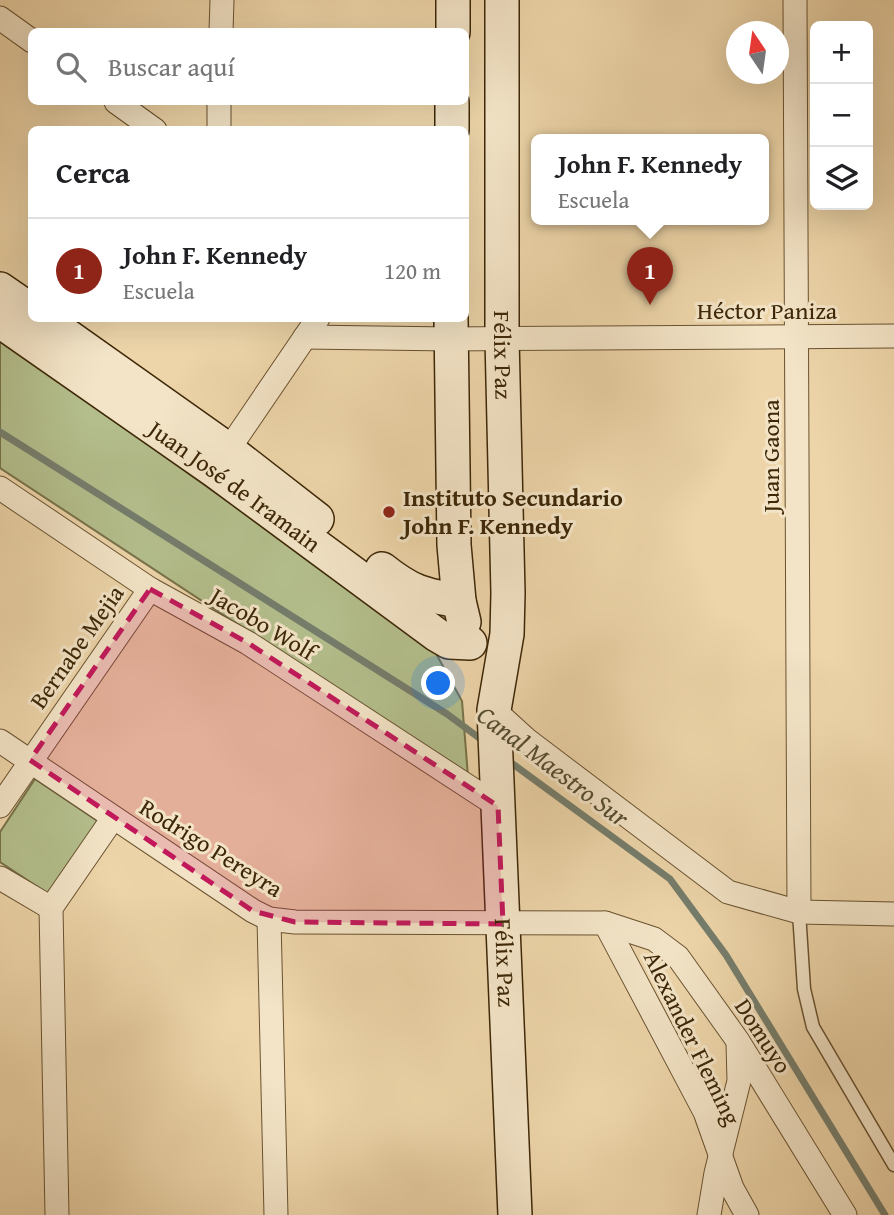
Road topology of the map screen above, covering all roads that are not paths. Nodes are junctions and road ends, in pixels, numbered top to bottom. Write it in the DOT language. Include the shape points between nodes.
graph roads {
  1 [pos="222,0"];
  2 [pos="453,0"];
  3 [pos="502,0"];
  4 [pos="795,0"];
  5 [pos="0,18"];
  6 [pos="221,28"];
  7 [pos="453,28"];
  8 [pos="28,37"];
  9 [pos="120,105"];
  10 [pos="219,105"];
  11 [pos="452,105"];
  12 [pos="149,126"];
  13 [pos="219,126"];
  14 [pos="452,126"];
  15 [pos="0,289"];
  16 [pos="28,308"];
  17 [pos="0,321"];
  18 [pos="47,322"];
  19 [pos="311,328"];
  20 [pos="451,329"];
  21 [pos="894,336"];
  22 [pos="797,337"];
  23 [pos="502,338"];
  24 [pos="221,460"];
  25 [pos="0,488"];
  26 [pos="150,589"];
  27 [pos="459,601"];
  28 [pos="470,643"];
  29 [pos="494,710"];
  30 [pos="0,741"];
  31 [pos="30,760"];
  32 [pos="0,806"];
  33 [pos="498,806"];
  34 [pos="113,818"];
  35 [pos="0,878"];
  36 [pos="51,908"];
  37 [pos="799,912"];
  38 [pos="894,914"];
  39 [pos="269,919"];
  40 [pos="605,923"];
  41 [pos="503,924"];
  42 [pos="738,1041"];
  43 [pos="719,1156"];
  44 [pos="894,1165"];
  45 [pos="57,1215"];
  46 [pos="276,1215"];
  47 [pos="515,1215"];
  48 [pos="709,1215"];
  49 [pos="747,1215"];
  50 [pos="845,1215"];
  1 -- 6 [label="street"];
  2 -- 7 [label="main road"];
  3 -- 23 [label="main road, Félix Paz"];
  4 -- 22 [label="street, Juan Gaona"];
  5 -- 8 [label="street"];
  9 -- 12 [label="street"];
  10 -- 13 [label="street"];
  11 -- 14 [label="main road"];
  15 -- 16 [label="main road"];
  17 -- 24 [label="main road, Juan José de Iramain"];
  18 -- 24 [label="main road, Juan José de Iramain"];
  19 -- 20 [label="street, Héctor Paniza"];
  19 -- 24 [label="street"];
  20 -- 23 [label="street, Héctor Paniza"];
  20 -- 27 [label="main road, Félix Paz"];
  21 -- 22 [label="street, Héctor Paniza"];
  22 -- 23 [label="street, Héctor Paniza"];
  22 -- 37 [label="street, Juan Gaona"];
  23 -- 29 [label="main road, Félix Paz" via="508,593 507,634"];
  24 -- 27 [label="main road, Juan José de Iramain" via="406,588"];
  24 -- 28 [label="main road, Juan José de Iramain" via="437,635 449,642"];
  25 -- 26 [label="street, Jacobo Wolf"];
  26 -- 31 [label="street, Bernabe Mejia"];
  26 -- 33 [label="street, Jacobo Wolf" via="248,643"];
  27 -- 28 [label="main road, Félix Paz"];
  28 -- 29 [label="main road, Félix Paz"];
  29 -- 33 [label="main road, Félix Paz"];
  29 -- 37 [label="street" via="728,892"];
  30 -- 31 [label="street, Rodrigo Pereyra"];
  31 -- 32 [label="street, Bernabe Mejia"];
  31 -- 34 [label="street, Rodrigo Pereyra"];
  33 -- 41 [label="main road, Félix Paz"];
  34 -- 36 [label="street"];
  34 -- 39 [label="street, Rodrigo Pereyra"];
  35 -- 36 [label="street"];
  36 -- 45 [label="street"];
  37 -- 38 [label="street"];
  37 -- 44 [label="lane" via="804,989 813,1027"];
  39 -- 41 [label="street, Rodrigo Pereyra"];
  39 -- 46 [label="street"];
  40 -- 41 [label="street, Rodrigo Pereyra"];
  40 -- 42 [label="street, Domuyo" via="653,939 678,957"];
  40 -- 43 [label="street, Alexander Fleming" via="705,1112"];
  41 -- 47 [label="main road, Félix Paz"];
  42 -- 43 [label="street" via="739,1080"];
  42 -- 50 [label="street, Domuyo"];
  43 -- 48 [label="street"];
  43 -- 49 [label="street, Alexander Fleming"];
}
